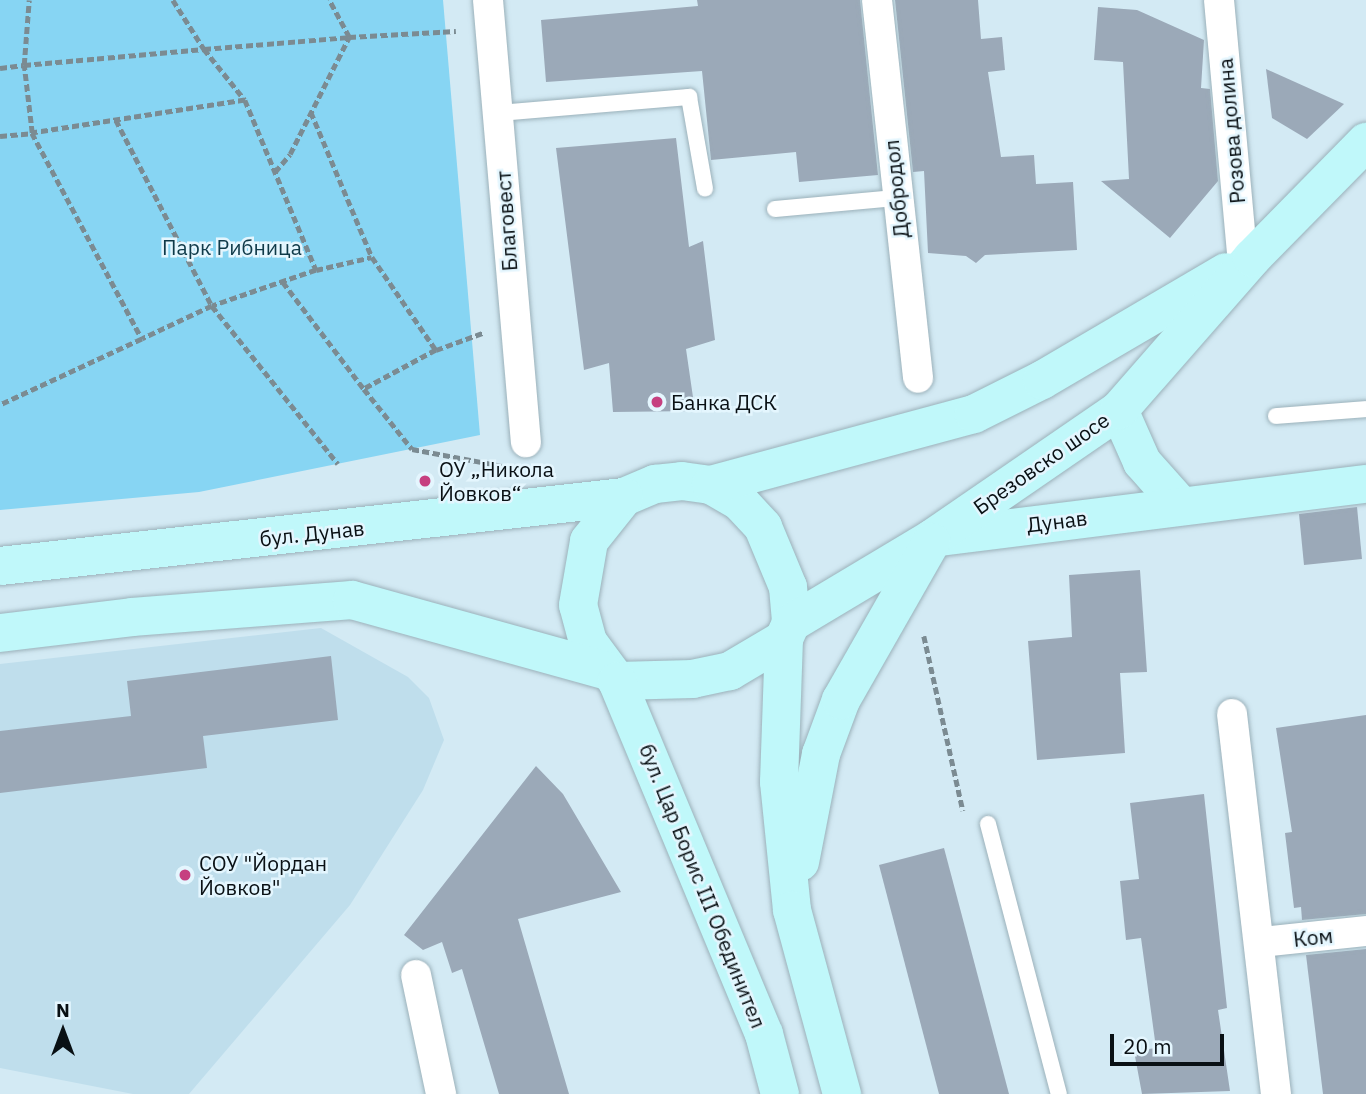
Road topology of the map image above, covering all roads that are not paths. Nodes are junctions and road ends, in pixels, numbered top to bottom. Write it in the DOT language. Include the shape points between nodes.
graph roads {
  1 [pos="488,0"];
  2 [pos="877,0"];
  3 [pos="1219,0"];
  4 [pos="498,113"];
  5 [pos="1366,142"];
  6 [pos="705,189"];
  7 [pos="897,198"];
  8 [pos="775,209"];
  9 [pos="1248,260"];
  10 [pos="918,378"];
  11 [pos="1366,409"];
  12 [pos="1119,410"];
  13 [pos="1276,416"];
  14 [pos="527,442"];
  15 [pos="1366,484"];
  16 [pos="711,485"];
  17 [pos="624,497"];
  18 [pos="1181,506"];
  19 [pos="933,538"];
  20 [pos="0,566"];
  21 [pos="788,631"];
  22 [pos="0,633"];
  23 [pos="611,675"];
  24 [pos="1232,714"];
  25 [pos="988,824"];
  26 [pos="792,910"];
  27 [pos="1366,932"];
  28 [pos="1261,943"];
  29 [pos="416,975"];
  30 [pos="441,1094"];
  31 [pos="780,1094"];
  32 [pos="842,1094"];
  33 [pos="1059,1094"];
  34 [pos="1276,1094"];
  1 -- 4 [label="street, Благовест"];
  2 -- 7 [label="street, Добродол"];
  3 -- 9 [label="street, Розова долина"];
  4 -- 6 [label="lane" via="689,97"];
  4 -- 14 [label="street, Благовест" via="513,329"];
  5 -- 9 [label="main road, Брезовско шосе"];
  7 -- 8 [label="lane"];
  7 -- 10 [label="street, Добродол"];
  9 -- 12 [label="main road, Брезовско шосе"];
  9 -- 16 [label="main road, Брезовско шосе" via="1042,380 974,414"];
  11 -- 13 [label="lane"];
  12 -- 18 [label="main road" via="1142,461"];
  12 -- 19 [label="main road, Брезовско шосе"];
  15 -- 18 [label="main road, Дунав"];
  16 -- 17 [label="main road" via="655,484"];
  16 -- 21 [label="main road" via="740,502 763,527 788,587"];
  17 -- 20 [label="main road, бул. Дунав"];
  17 -- 23 [label="main road" via="589,541 580,575 578,605 588,642"];
  18 -- 19 [label="main road, Дунав"];
  19 -- 21 [label="main road, Брезовско шосе"];
  19 -- 26 [label="main road" via="841,700 818,764"];
  21 -- 23 [label="main road" via="730,671 694,679"];
  21 -- 26 [label="main road" via="779,782"];
  22 -- 23 [label="main road" via="352,600"];
  23 -- 31 [label="main road, бул. Цар Борис III Обединител" via="764,1034"];
  24 -- 28 [label="street"];
  25 -- 33 [label="lane"];
  26 -- 32 [label="main road"];
  27 -- 28 [label="street, Ком"];
  28 -- 34 [label="street"];
  29 -- 30 [label="street"];
}
